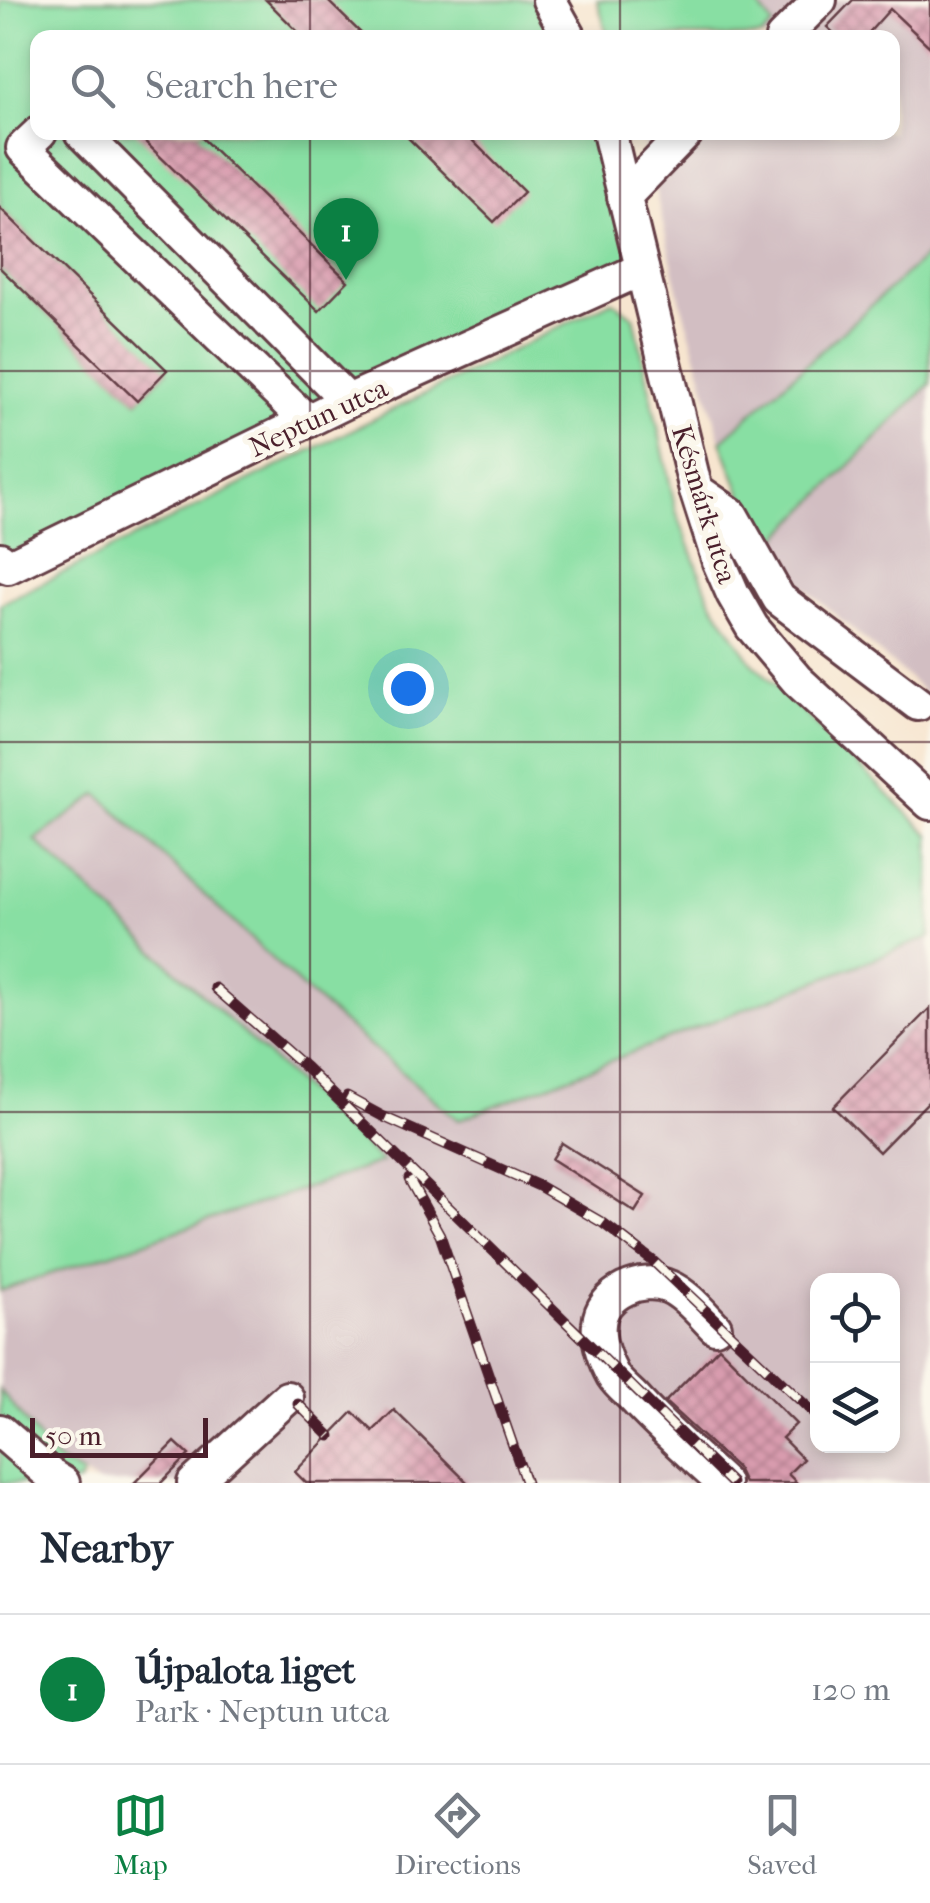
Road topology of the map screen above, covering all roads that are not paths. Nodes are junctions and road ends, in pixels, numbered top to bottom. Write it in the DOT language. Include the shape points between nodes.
graph roads {
  1 [pos="549,0"];
  2 [pos="571,0"];
  3 [pos="820,0"];
  4 [pos="566,30"];
  5 [pos="580,30"];
  6 [pos="790,30"];
  7 [pos="32,140"];
  8 [pos="88,140"];
  9 [pos="610,140"];
  10 [pos="679,140"];
  11 [pos="624,197"];
  12 [pos="642,269"];
  13 [pos="348,401"];
  14 [pos="307,421"];
  15 [pos="696,490"];
  16 [pos="0,560"];
  17 [pos="918,704"];
  18 [pos="930,804"];
  19 [pos="716,1327"];
  20 [pos="287,1398"];
  21 [pos="0,1431"];
  22 [pos="183,1480"];
  23 [pos="63,1483"];
  24 [pos="723,1483"];
  1 -- 4 [label="street"];
  2 -- 5 [label="street"];
  3 -- 6 [label="street"];
  7 -- 14 [label="street" via="23,148"];
  8 -- 13 [label="street"];
  9 -- 11 [label="street, Késmárk utca"];
  10 -- 11 [label="street"];
  11 -- 12 [label="street, Késmárk utca"];
  12 -- 13 [label="street, Neptun utca"];
  12 -- 15 [label="street, Késmárk utca"];
  13 -- 14 [label="street, Neptun utca"];
  14 -- 16 [label="street, Neptun utca" via="8,567"];
  15 -- 17 [label="street" via="731,514 779,598"];
  15 -- 18 [label="street, Késmárk utca" via="726,579 752,627 797,680"];
  19 -- 24 [label="street" via="674,1288 657,1283 620,1292 598,1322 613,1377"];
  20 -- 22 [label="street"];
  21 -- 23 [label="street"];
}
